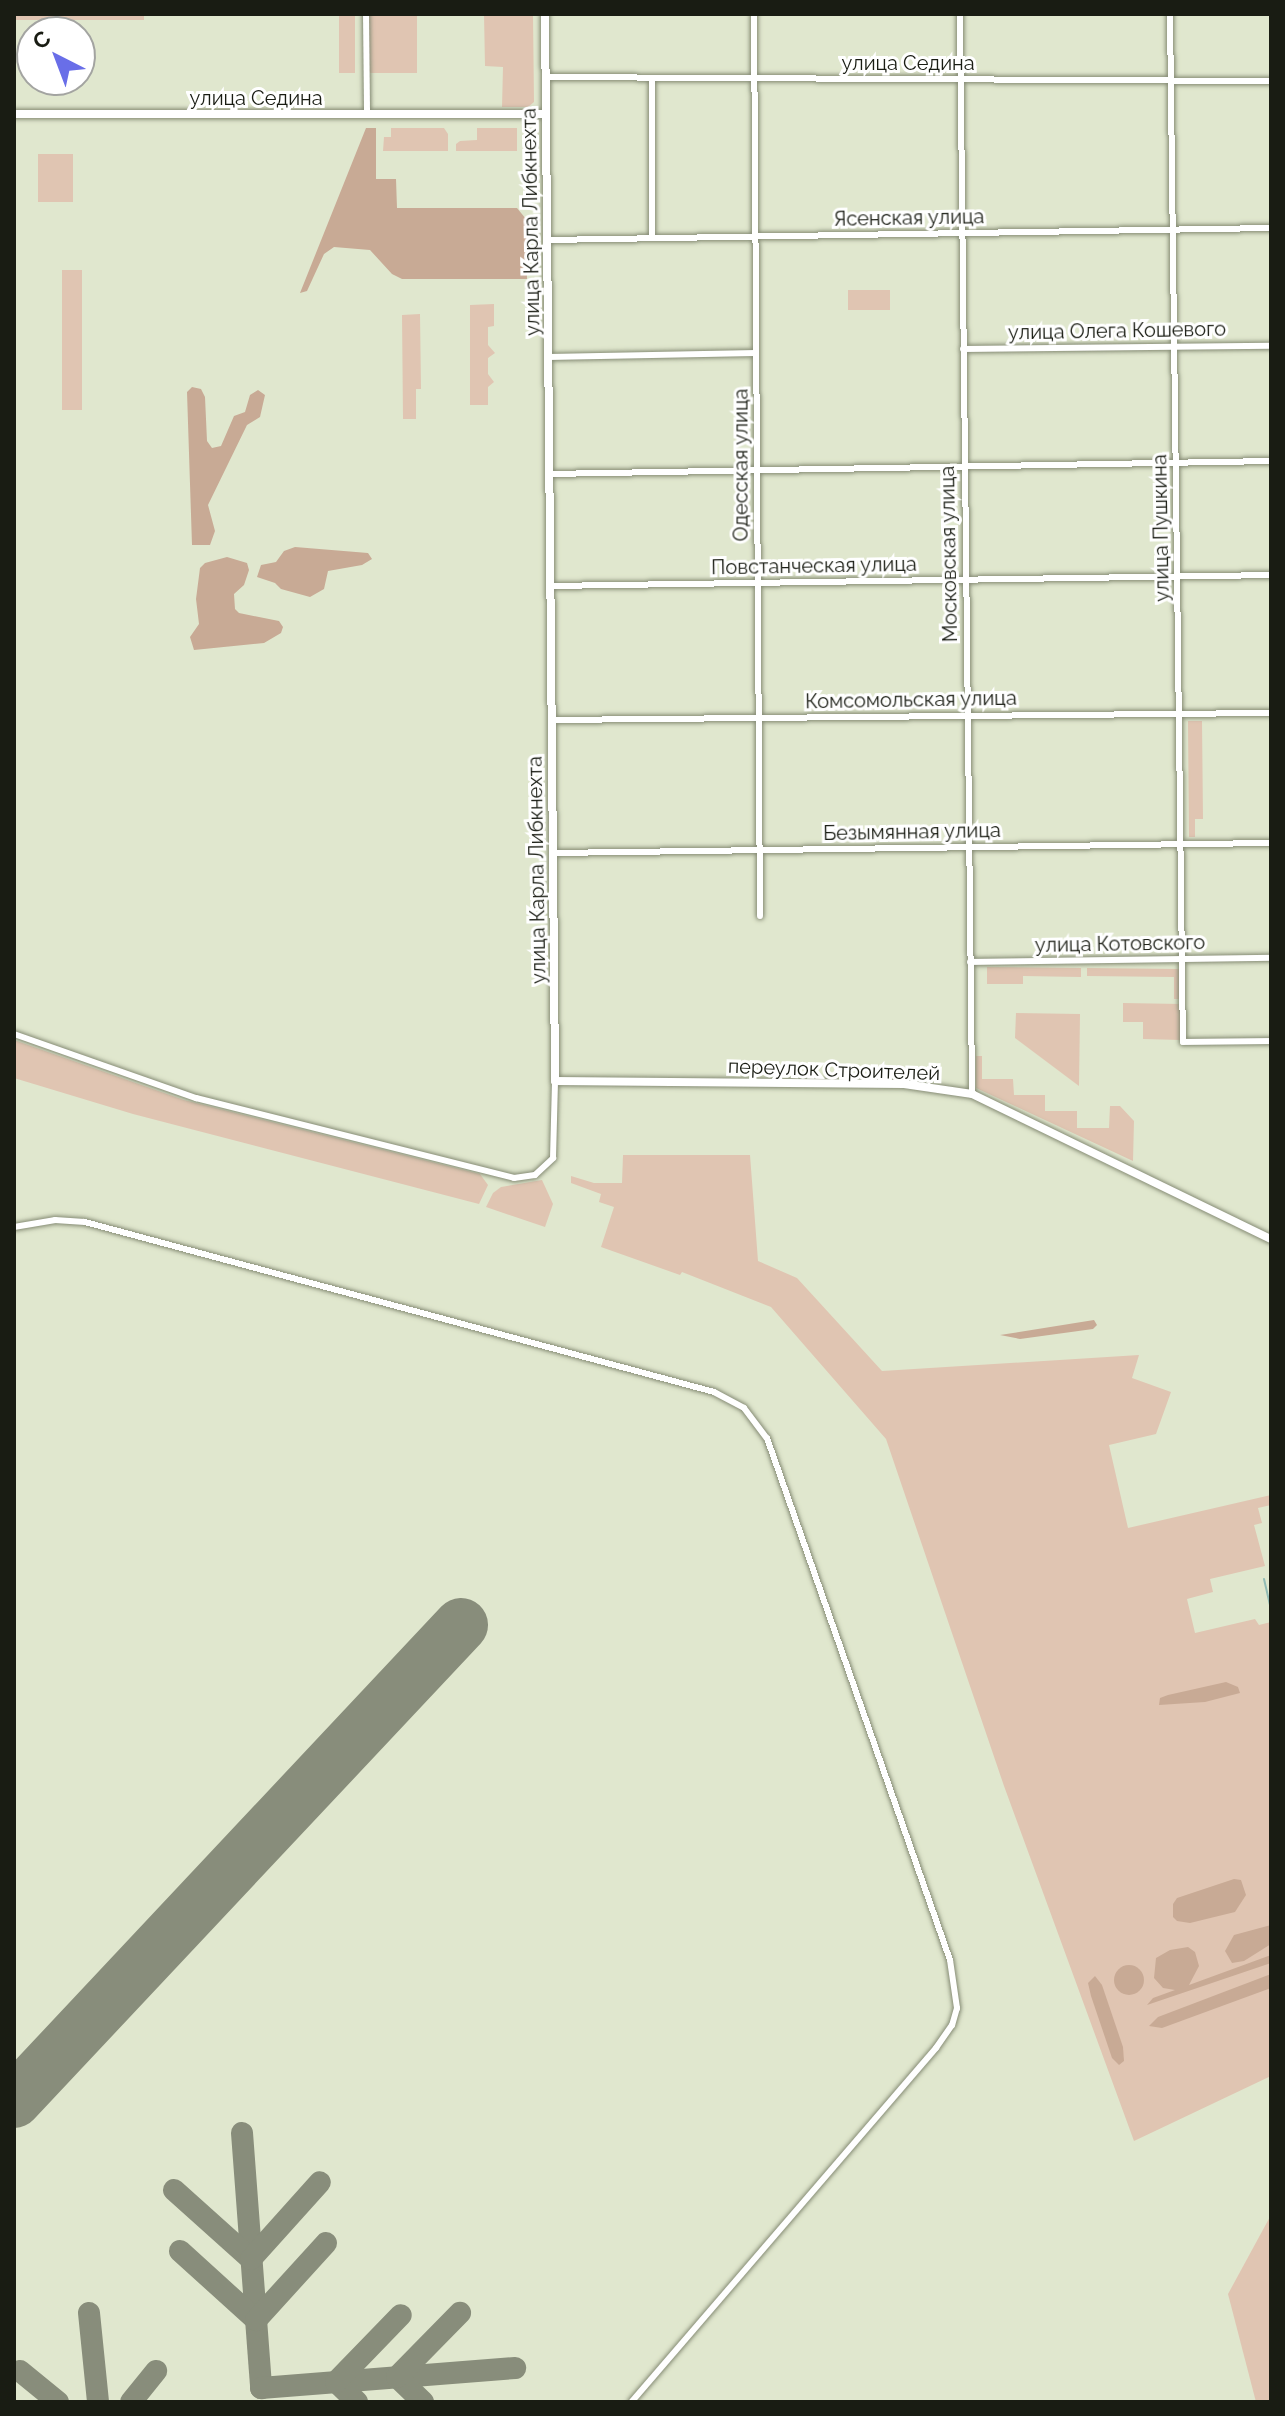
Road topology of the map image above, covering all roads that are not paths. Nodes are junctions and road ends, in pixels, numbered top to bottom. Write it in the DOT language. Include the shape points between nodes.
graph roads {
  1 [pos="366,14"];
  2 [pos="545,14"];
  3 [pos="754,14"];
  4 [pos="960,14"];
  5 [pos="1170,14"];
  6 [pos="545,77"];
  7 [pos="652,78"];
  8 [pos="754,78"];
  9 [pos="960,79"];
  10 [pos="1171,81"];
  11 [pos="1271,81"];
  12 [pos="14,114"];
  13 [pos="367,114"];
  14 [pos="546,114"];
  15 [pos="1271,228"];
  16 [pos="1173,229"];
  17 [pos="961,233"];
  18 [pos="755,236"];
  19 [pos="652,238"];
  20 [pos="547,240"];
  21 [pos="1271,346"];
  22 [pos="1175,347"];
  23 [pos="963,349"];
  24 [pos="756,353"];
  25 [pos="548,357"];
  26 [pos="1271,461"];
  27 [pos="1176,462"];
  28 [pos="964,465"];
  29 [pos="756,469"];
  30 [pos="549,474"];
  31 [pos="1271,575"];
  32 [pos="1178,576"];
  33 [pos="966,580"];
  34 [pos="758,583"];
  35 [pos="550,586"];
  36 [pos="1271,713"];
  37 [pos="1180,714"];
  38 [pos="967,715"];
  39 [pos="759,717"];
  40 [pos="552,720"];
  41 [pos="1271,843"];
  42 [pos="1181,844"];
  43 [pos="967,847"];
  44 [pos="760,850"];
  45 [pos="553,853"];
  46 [pos="760,916"];
  47 [pos="1271,958"];
  48 [pos="1184,960"];
  49 [pos="970,962"];
  50 [pos="14,1034"];
  51 [pos="1271,1041"];
  52 [pos="555,1081"];
  53 [pos="972,1094"];
  54 [pos="14,1227"];
  55 [pos="1271,1239"];
  56 [pos="632,2402"];
  1 -- 13 [label="street"];
  2 -- 6 [label="street, улица Карла Либкнехта"];
  3 -- 8 [label="street, Одесская улица"];
  4 -- 9 [label="street, Московская улица"];
  5 -- 10 [label="street, улица Пушкина"];
  6 -- 7 [label="street, улица Седина"];
  6 -- 14 [label="street, улица Карла Либкнехта"];
  7 -- 8 [label="street, улица Седина"];
  7 -- 19 [label="street"];
  8 -- 9 [label="street, улица Седина"];
  8 -- 18 [label="street, Одесская улица"];
  9 -- 10 [label="street, улица Седина"];
  9 -- 17 [label="street, Московская улица"];
  10 -- 11 [label="street, улица Седина"];
  10 -- 16 [label="street, улица Пушкина"];
  12 -- 13 [label="street, улица Седина"];
  13 -- 14 [label="street, улица Седина"];
  14 -- 20 [label="street, улица Карла Либкнехта"];
  15 -- 16 [label="street, Ясенская улица"];
  16 -- 17 [label="street, Ясенская улица"];
  16 -- 22 [label="street, улица Пушкина"];
  17 -- 18 [label="street, Ясенская улица"];
  17 -- 23 [label="street, Московская улица"];
  18 -- 19 [label="street, Ясенская улица"];
  18 -- 24 [label="street, Одесская улица"];
  19 -- 20 [label="street, Ясенская улица"];
  20 -- 25 [label="street, улица Карла Либкнехта"];
  21 -- 22 [label="street, улица Олега Кошевого"];
  22 -- 23 [label="street, улица Олега Кошевого"];
  22 -- 27 [label="street, улица Пушкина"];
  23 -- 28 [label="street, Московская улица"];
  24 -- 25 [label="street"];
  24 -- 29 [label="street, Одесская улица"];
  25 -- 30 [label="street, улица Карла Либкнехта"];
  26 -- 27 [label="street"];
  27 -- 28 [label="street"];
  27 -- 32 [label="street, улица Пушкина"];
  28 -- 29 [label="street"];
  28 -- 33 [label="street, Московская улица"];
  29 -- 30 [label="street"];
  29 -- 34 [label="street, Одесская улица"];
  30 -- 35 [label="street, улица Карла Либкнехта"];
  31 -- 32 [label="street, Повстанческая улица"];
  32 -- 33 [label="street, Повстанческая улица"];
  32 -- 37 [label="street, улица Пушкина"];
  33 -- 34 [label="street, Повстанческая улица"];
  33 -- 38 [label="street, Московская улица"];
  34 -- 35 [label="street, Повстанческая улица"];
  34 -- 39 [label="street, Одесская улица"];
  35 -- 40 [label="street, улица Карла Либкнехта"];
  36 -- 37 [label="street, Комсомольская улица"];
  37 -- 38 [label="street, Комсомольская улица"];
  37 -- 42 [label="street, улица Пушкина"];
  38 -- 39 [label="street, Комсомольская улица"];
  38 -- 43 [label="street, Московская улица"];
  39 -- 40 [label="street, Комсомольская улица"];
  39 -- 44 [label="street, Одесская улица"];
  40 -- 45 [label="street, улица Карла Либкнехта"];
  41 -- 42 [label="street, Безымянная улица"];
  42 -- 43 [label="street, Безымянная улица"];
  42 -- 48 [label="street, улица Пушкина"];
  43 -- 44 [label="street, Безымянная улица"];
  43 -- 49 [label="street, Московская улица"];
  44 -- 45 [label="street, Безымянная улица"];
  44 -- 46 [label="street, Одесская улица"];
  45 -- 52 [label="street, улица Карла Либкнехта"];
  47 -- 48 [label="street, улица Котовского"];
  48 -- 49 [label="street, улица Котовского"];
  48 -- 51 [label="street, улица Пушкина" via="1183,1042"];
  49 -- 53 [label="street, Московская улица"];
  50 -- 52 [label="street, улица Карла Либкнехта" via="196,1098 514,1178 535,1175 553,1158"];
  52 -- 53 [label="street, переулок Строителей" via="904,1084"];
  53 -- 55 [label="street, переулок Строителей"];
  54 -- 56 [label="street" via="55,1220 85,1222 714,1392 744,1408 767,1438 945,1945 957,2008 936,2048"];
}
